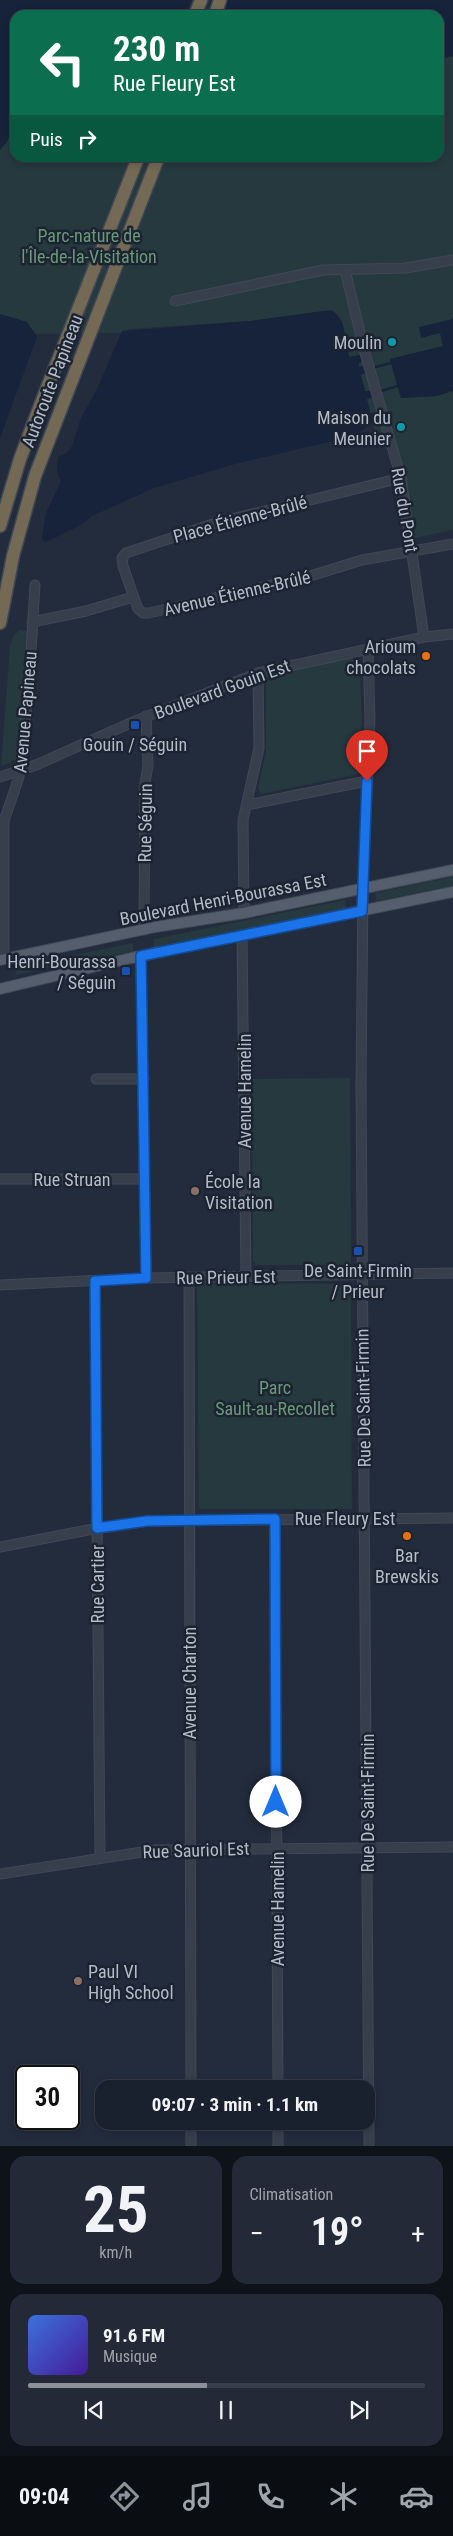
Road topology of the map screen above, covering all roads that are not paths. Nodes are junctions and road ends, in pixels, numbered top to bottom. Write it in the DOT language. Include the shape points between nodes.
graph roads {
  1 [pos="136,162"];
  2 [pos="156,162"];
  3 [pos="453,260"];
  4 [pos="345,270"];
  5 [pos="175,301"];
  6 [pos="400,478"];
  7 [pos="0,526"];
  8 [pos="453,544"];
  9 [pos="412,551"];
  10 [pos="35,585"];
  11 [pos="133,597"];
  12 [pos="32,622"];
  13 [pos="0,623"];
  14 [pos="453,634"];
  15 [pos="424,637"];
  16 [pos="368,650"];
  17 [pos="258,672"];
  18 [pos="146,716"];
  19 [pos="20,771"];
  20 [pos="0,777"];
  21 [pos="367,781"];
  22 [pos="247,805"];
  23 [pos="453,870"];
  24 [pos="363,889"];
  25 [pos="453,892"];
  26 [pos="362,911"];
  27 [pos="244,913"];
  28 [pos="144,930"];
  29 [pos="242,936"];
  30 [pos="0,954"];
  31 [pos="141,956"];
  32 [pos="0,960"];
  33 [pos="0,989"];
  34 [pos="96,1079"];
  35 [pos="144,1079"];
  36 [pos="0,1179"];
  37 [pos="144,1179"];
  38 [pos="453,1274"];
  39 [pos="362,1275"];
  40 [pos="189,1277"];
  41 [pos="246,1277"];
  42 [pos="146,1278"];
  43 [pos="95,1281"];
  44 [pos="0,1285"];
  45 [pos="364,1518"];
  46 [pos="453,1518"];
  47 [pos="189,1519"];
  48 [pos="275,1519"];
  49 [pos="97,1528"];
  50 [pos="0,1547"];
  51 [pos="453,1847"];
  52 [pos="277,1848"];
  53 [pos="367,1848"];
  54 [pos="190,1849"];
  55 [pos="100,1858"];
  56 [pos="0,1874"];
  57 [pos="191,2080"];
  58 [pos="278,2080"];
  59 [pos="191,2130"];
  60 [pos="278,2130"];
  61 [pos="191,2146"];
  62 [pos="278,2146"];
  63 [pos="369,2146"];
  1 -- 7 [label="highway, Autoroute Papineau" via="20,458"];
  2 -- 13 [label="highway, Autoroute Papineau" via="35,476 12,556"];
  3 -- 4 [label="street" via="419,267"];
  4 -- 5 [label="street" via="323,270"];
  4 -- 6 [label="street, Rue du Pont"];
  6 -- 9 [label="street, Rue du Pont"];
  6 -- 11 [label="street, Place Étienne-Brûlé" via="219,522 126,553 122,562"];
  8 -- 9 [label="street, Avenue Étienne-Brûlé"];
  9 -- 11 [label="street, Avenue Étienne-Brûlé" via="362,560 307,578 149,613 139,611"];
  9 -- 15 [label="street, Rue du Pont"];
  10 -- 12 [label="street, Avenue Papineau"];
  11 -- 12 [label="street"];
  12 -- 19 [label="street, Avenue Papineau"];
  14 -- 15 [label="street, Boulevard Gouin Est"];
  15 -- 16 [label="street, Boulevard Gouin Est"];
  16 -- 17 [label="street, Boulevard Gouin Est"];
  16 -- 21 [label="street, Rue De Saint-Firmin" via="370,720"];
  17 -- 18 [label="street, Boulevard Gouin Est"];
  17 -- 22 [label="street" via="259,748"];
  18 -- 19 [label="street, Boulevard Gouin Est"];
  18 -- 28 [label="street, Rue Séguin"];
  19 -- 20 [label="street, Boulevard Gouin Est"];
  19 -- 30 [label="street, Avenue Papineau" via="4,821 4,950"];
  21 -- 22 [label="street"];
  21 -- 24 [label="street, Rue De Saint-Firmin"];
  22 -- 27 [label="street" via="243,820"];
  23 -- 24 [label="main road, Boulevard Henri-Bourassa Est"];
  24 -- 26 [label="street, Rue De Saint-Firmin"];
  24 -- 27 [label="main road, Boulevard Henri-Bourassa Est"];
  25 -- 26 [label="main road"];
  26 -- 29 [label="main road"];
  26 -- 39 [label="street, Rue De Saint-Firmin"];
  27 -- 28 [label="main road, Boulevard Henri-Bourassa Est"];
  28 -- 32 [label="main road, Boulevard Henri-Bourassa Est"];
  29 -- 31 [label="main road"];
  29 -- 41 [label="street, Avenue Hamelin"];
  31 -- 33 [label="main road"];
  31 -- 35 [label="street"];
  34 -- 35 [label="street"];
  35 -- 37 [label="street"];
  36 -- 37 [label="street, Rue Struan"];
  37 -- 42 [label="street"];
  38 -- 39 [label="street, Rue Prieur Est"];
  39 -- 41 [label="street, Rue Prieur Est"];
  39 -- 45 [label="street, Rue De Saint-Firmin"];
  40 -- 41 [label="street, Rue Prieur Est"];
  40 -- 42 [label="street, Rue Prieur Est"];
  40 -- 47 [label="street, Avenue Charton"];
  42 -- 43 [label="street, Rue Prieur Est"];
  43 -- 44 [label="street, Rue Prieur Est"];
  43 -- 49 [label="street, Rue Cartier"];
  45 -- 46 [label="street, Rue Fleury Est"];
  45 -- 48 [label="street, Rue Fleury Est"];
  45 -- 53 [label="street, Rue De Saint-Firmin"];
  47 -- 48 [label="street, Rue Fleury Est"];
  47 -- 49 [label="street, Rue Fleury Est"];
  47 -- 54 [label="street, Avenue Charton"];
  48 -- 52 [label="street, Avenue Hamelin"];
  49 -- 50 [label="street, Rue Fleury Est"];
  49 -- 55 [label="street, Rue Cartier"];
  51 -- 53 [label="street, Rue Sauriol Est"];
  52 -- 53 [label="street, Rue Sauriol Est"];
  52 -- 54 [label="street, Rue Sauriol Est"];
  52 -- 58 [label="street, Avenue Hamelin"];
  53 -- 63 [label="street, Rue De Saint-Firmin"];
  54 -- 55 [label="street, Rue Sauriol Est" via="148,1850"];
  54 -- 57 [label="street, Avenue Charton"];
  55 -- 56 [label="street, Rue Sauriol Est"];
  59 -- 61 [label="street"];
  60 -- 62 [label="street"];
}
